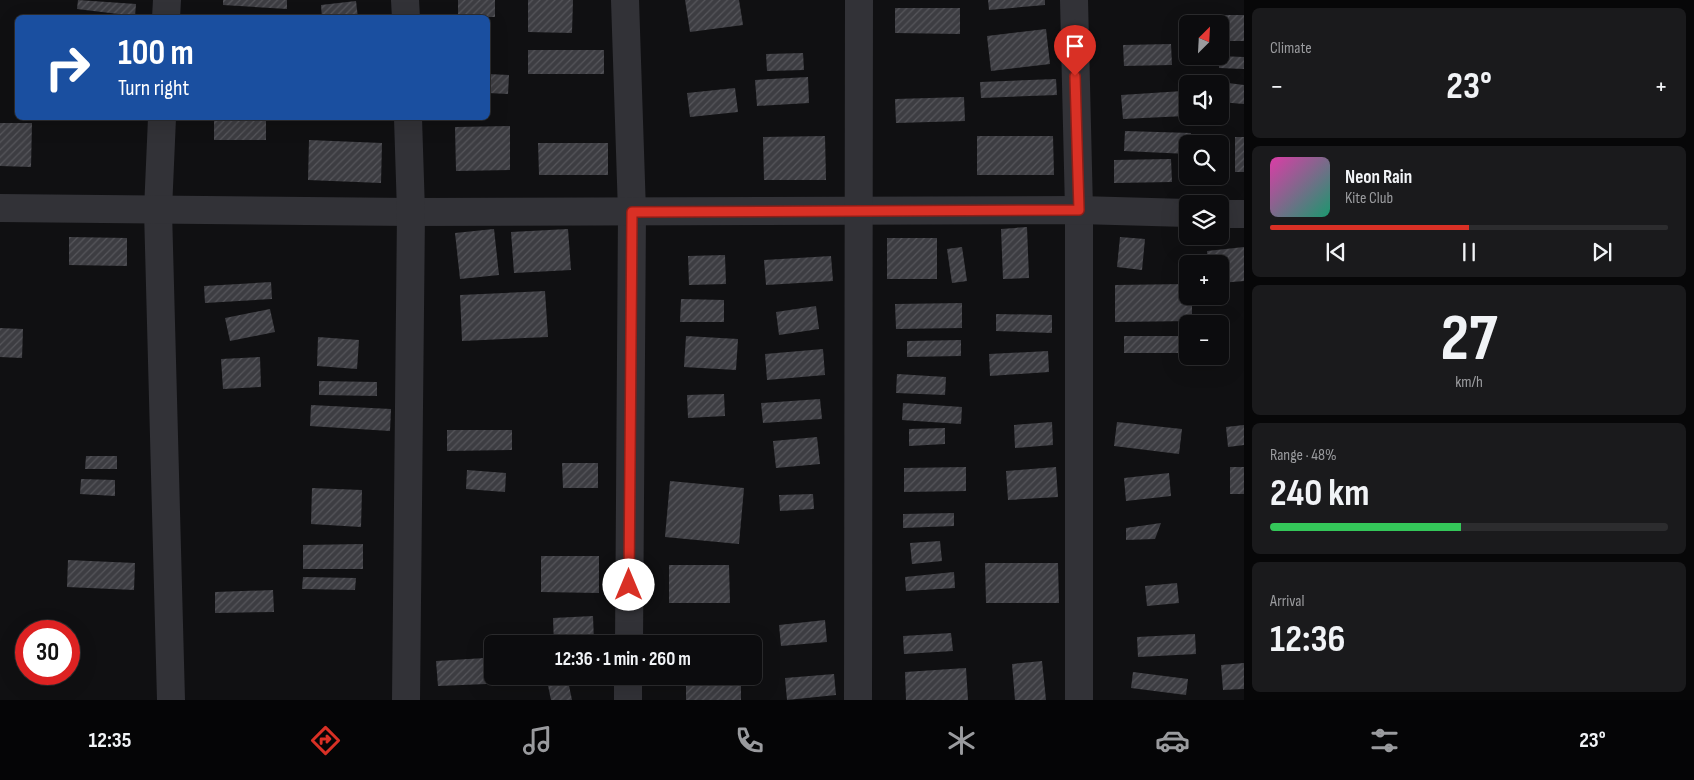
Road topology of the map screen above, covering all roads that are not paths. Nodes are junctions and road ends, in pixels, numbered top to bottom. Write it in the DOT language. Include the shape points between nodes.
graph roads {
  1 [pos="167,0"];
  2 [pos="405,0"];
  3 [pos="625,0"];
  4 [pos="859,0"];
  5 [pos="1074,0"];
  6 [pos="166,15"];
  7 [pos="406,15"];
  8 [pos="162,120"];
  9 [pos="408,120"];
  10 [pos="0,208"];
  11 [pos="158,210"];
  12 [pos="1079,210"];
  13 [pos="859,211"];
  14 [pos="411,212"];
  15 [pos="632,212"];
  16 [pos="1179,213"];
  17 [pos="1229,214"];
  18 [pos="1244,214"];
  19 [pos="629,635"];
  20 [pos="628,685"];
  21 [pos="172,700"];
  22 [pos="406,700"];
  23 [pos="628,700"];
  24 [pos="858,700"];
  25 [pos="1079,700"];
  1 -- 6 [label="street"];
  2 -- 7 [label="street"];
  3 -- 15 [label="street"];
  4 -- 13 [label="street"];
  5 -- 12 [label="street"];
  8 -- 11 [label="street"];
  9 -- 14 [label="street"];
  10 -- 11 [label="street"];
  11 -- 14 [label="street"];
  11 -- 21 [label="street"];
  12 -- 13 [label="street"];
  12 -- 16 [label="street"];
  12 -- 25 [label="street"];
  13 -- 15 [label="street"];
  13 -- 24 [label="street"];
  14 -- 15 [label="street"];
  14 -- 22 [label="street"];
  15 -- 19 [label="street"];
  17 -- 18 [label="street"];
  20 -- 23 [label="street"];
}
